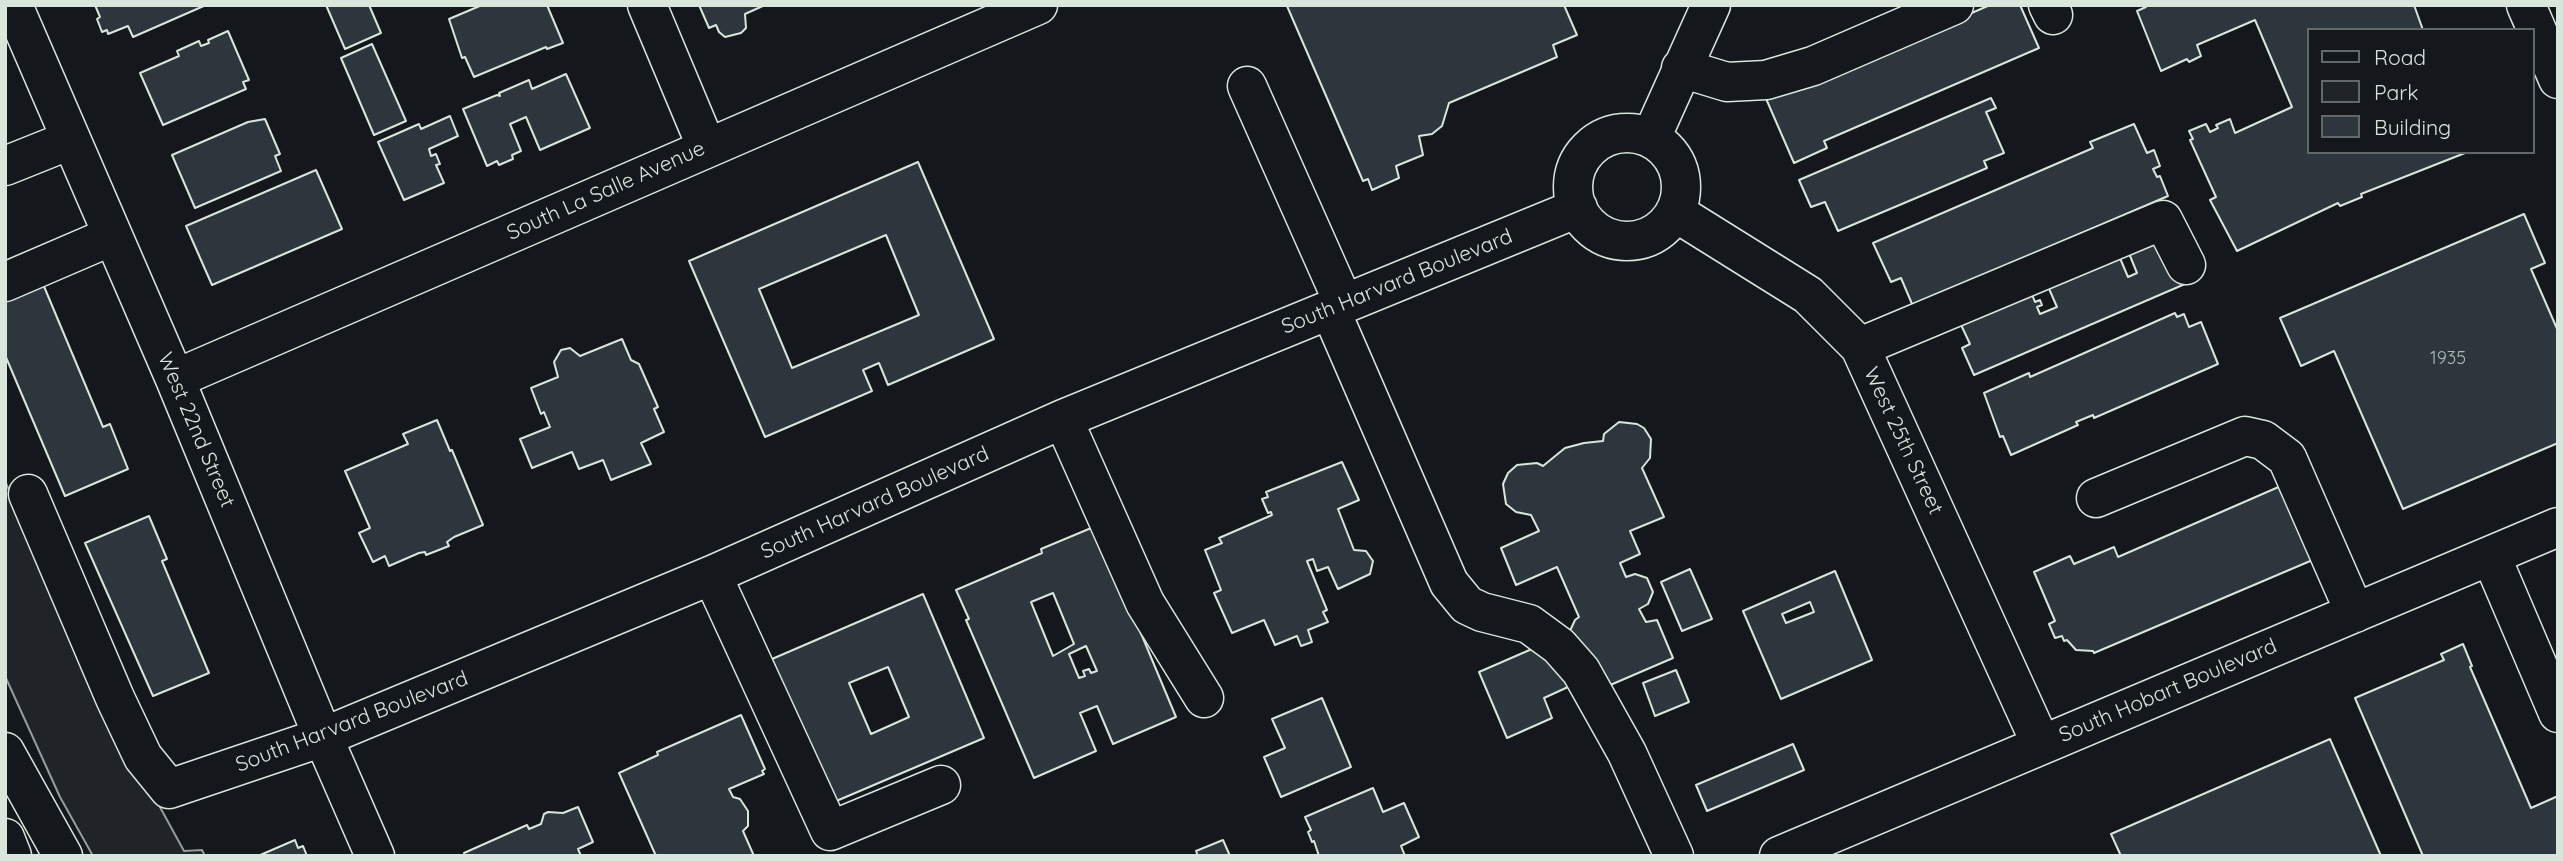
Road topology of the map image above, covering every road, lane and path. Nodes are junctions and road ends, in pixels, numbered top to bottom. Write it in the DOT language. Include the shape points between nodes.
graph roads {
  1 [pos="13,5"];
  2 [pos="647,5"];
  3 [pos="1038,5"];
  4 [pos="1711,5"];
  5 [pos="1954,5"];
  6 [pos="2526,5"];
  7 [pos="1681,68"];
  8 [pos="2558,79"];
  9 [pos="1247,86"];
  10 [pos="1651,138"];
  11 [pos="71,140"];
  12 [pos="707,148"];
  13 [pos="5,166"];
  14 [pos="1577,208"];
  15 [pos="1675,212"];
  16 [pos="112,236"];
  17 [pos="2186,265"];
  18 [pos="5,282"];
  19 [pos="1337,306"];
  20 [pos="1860,347"];
  21 [pos="175,379"];
  22 [pos="1062,419"];
  23 [pos="28,494"];
  24 [pos="2096,498"];
  25 [pos="2558,527"];
  26 [pos="2491,555"];
  27 [pos="712,575"];
  28 [pos="2355,613"];
  29 [pos="2549,667"];
  30 [pos="1204,698"];
  31 [pos="2558,713"];
  32 [pos="323,737"];
  33 [pos="2041,744"];
  34 [pos="5,752"];
  35 [pos="941,785"];
  36 [pos="5,838"];
  37 [pos="12,856"];
  38 [pos="63,856"];
  39 [pos="375,856"];
  40 [pos="1674,856"];
  41 [pos="1779,856"];
  1 -- 11 [label="main road, West 22nd Street"];
  2 -- 12 [label="main road"];
  3 -- 12 [label="main road, South La Salle Avenue"];
  4 -- 7 [label="main road"];
  5 -- 7 [label="main road" via="1813,66 1766,80 1727,82"];
  6 -- 8 [label="main road"];
  7 -- 10 [label="main road"];
  9 -- 19 [label="main road"];
  10 -- 14 [label="main road" via="1619,133 1590,147 1574,176"];
  10 -- 15 [label="main road" via="1675,162 1681,196"];
  11 -- 13 [label="main road"];
  11 -- 16 [label="main road, West 22nd Street"];
  12 -- 21 [label="main road, South La Salle Avenue"];
  14 -- 15 [label="main road" via="1600,234 1634,241 1664,226"];
  14 -- 19 [label="main road, South Harvard Boulevard"];
  15 -- 20 [label="main road, West 25th Street" via="1808,295"];
  16 -- 18 [label="main road"];
  16 -- 21 [label="main road, West 22nd Street"];
  17 -- 20 [label="main road" via="2163,220"];
  19 -- 22 [label="main road, South Harvard Boulevard"];
  19 -- 40 [label="main road" via="1449,583 1467,605 1529,624 1559,646 1581,671 1627,753"];
  20 -- 33 [label="main road, West 25th Street"];
  21 -- 32 [label="main road, West 22nd Street"];
  22 -- 27 [label="main road, South Harvard Boulevard"];
  22 -- 30 [label="main road" via="1145,603"];
  23 -- 32 [label="main road, South Harvard Boulevard" via="143,757 169,789"];
  24 -- 28 [label="main road" via="2245,436 2263,440 2287,458"];
  25 -- 26 [label="main road, South Hobart Boulevard"];
  26 -- 28 [label="main road, South Hobart Boulevard"];
  26 -- 29 [label="main road"];
  27 -- 32 [label="main road, South Harvard Boulevard"];
  27 -- 35 [label="main road" via="830,831"];
  28 -- 33 [label="main road, South Hobart Boulevard"];
  29 -- 31 [label="main road"];
  32 -- 39 [label="main road, West 22nd Street"];
  33 -- 41 [label="main road, South Hobart Boulevard"];
  34 -- 38 [label="main road"];
  36 -- 37 [label="main road"];
}
